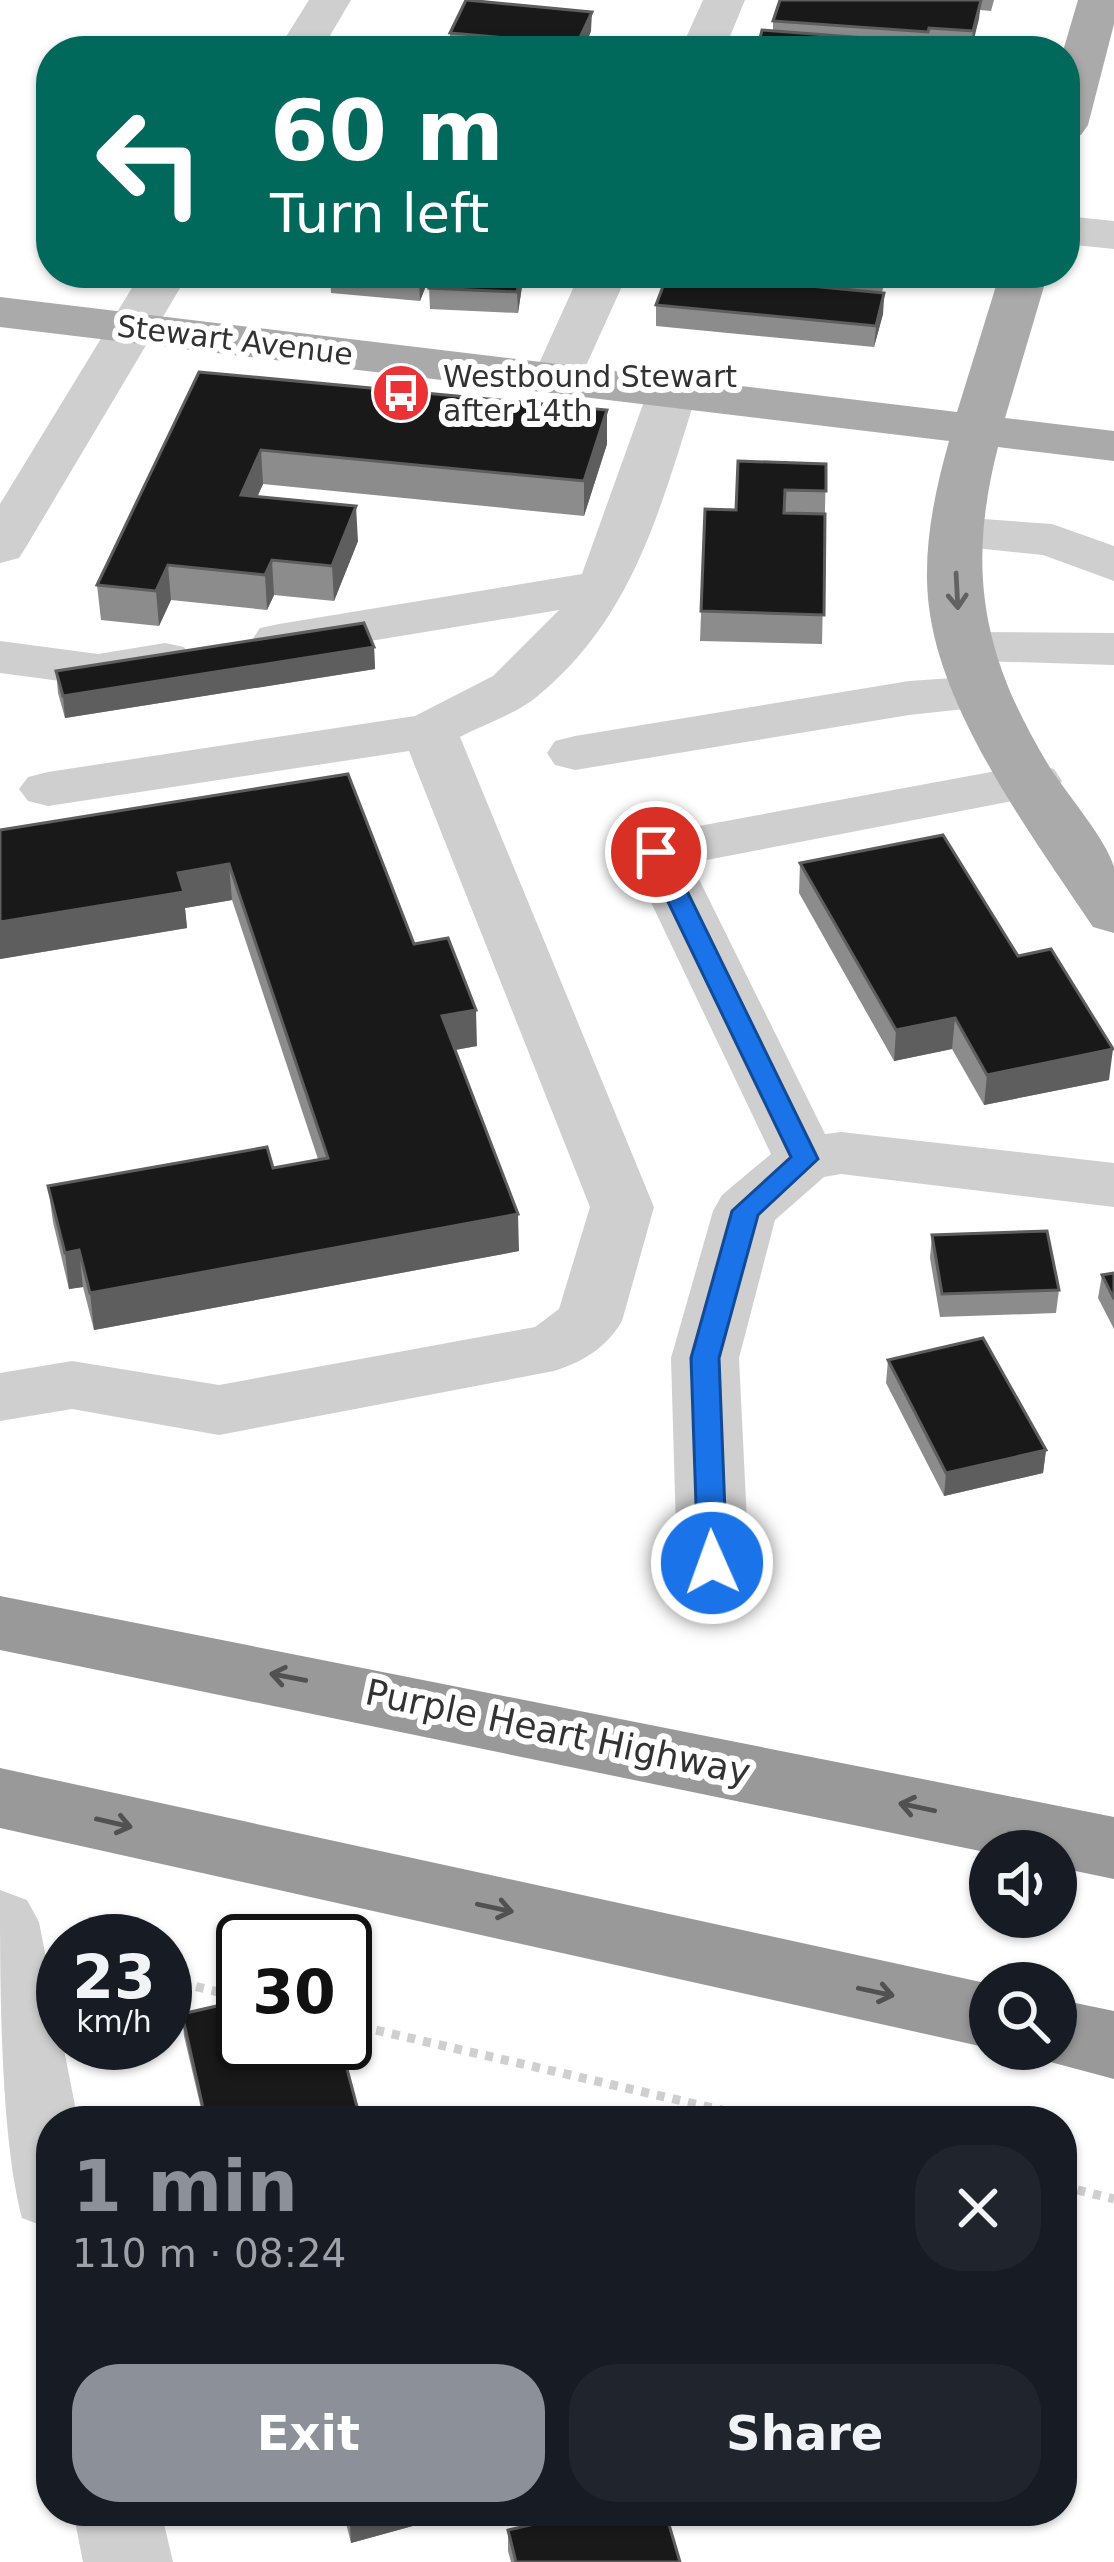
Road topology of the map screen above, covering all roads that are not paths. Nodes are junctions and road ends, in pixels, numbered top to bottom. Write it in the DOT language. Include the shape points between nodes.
graph roads {
  1 [pos="330,0"];
  2 [pos="724,0"];
  3 [pos="1099,0"];
  4 [pos="308,36"];
  5 [pos="708,36"];
  6 [pos="1080,70"];
  7 [pos="1080,232"];
  8 [pos="1114,235"];
  9 [pos="156,288"];
  10 [pos="597,288"];
  11 [pos="1020,288"];
  12 [pos="0,312"];
  13 [pos="133,328"];
  14 [pos="557,379"];
  15 [pos="672,393"];
  16 [pos="980,430"];
  17 [pos="1114,446"];
  18 [pos="956,533"];
  19 [pos="0,547"];
  20 [pos="1114,565"];
  21 [pos="601,587"];
  22 [pos="1114,650"];
  23 [pos="0,656"];
  24 [pos="973,670"];
  25 [pos="429,730"];
  26 [pos="575,753"];
  27 [pos="1034,781"];
  28 [pos="48,789"];
  29 [pos="1114,914"];
  30 [pos="805,1159"];
  31 [pos="1114,1185"];
  32 [pos="0,1397"];
  33 [pos="712,1563"];
  34 [pos="0,1623"];
  35 [pos="0,1798"];
  36 [pos="1114,1848"];
  37 [pos="0,1922"];
  38 [pos="969,2012"];
  39 [pos="1077,2037"];
  40 [pos="1114,2045"];
  41 [pos="29,2146"];
  42 [pos="120,2526"];
  43 [pos="128,2562"];
  1 -- 4 [label="street"];
  2 -- 5 [label="street"];
  3 -- 6 [label="main road"];
  7 -- 8 [label="street"];
  9 -- 13 [label="street"];
  10 -- 14 [label="street"];
  11 -- 16 [label="main road"];
  12 -- 13 [label="main road, Stewart Avenue"];
  13 -- 14 [label="main road, Stewart Avenue"];
  13 -- 19 [label="street"];
  14 -- 15 [label="main road, Stewart Avenue"];
  15 -- 16 [label="main road, Stewart Avenue"];
  15 -- 21 [label="street"];
  16 -- 17 [label="main road, Stewart Avenue"];
  16 -- 18 [label="main road"];
  18 -- 20 [label="street" via="1052,540"];
  18 -- 24 [label="main road, one-way"];
  21 -- 23 [label="street" via="98,670"];
  21 -- 25 [label="street" via="513,688"];
  22 -- 24 [label="street"];
  24 -- 26 [label="street" via="909,698"];
  24 -- 27 [label="main road"];
  25 -- 28 [label="street"];
  25 -- 32 [label="street" via="622,1207 589,1321 554,1347 219,1410 72,1385"];
  27 -- 29 [label="main road"];
  27 -- 30 [label="street" via="656,852"];
  30 -- 31 [label="street" via="841,1153"];
  30 -- 33 [label="street" via="745,1211 705,1358"];
  36 -- 34 [label="highway, Purple Heart Highway, one-way"];
  35 -- 38 [label="highway, one-way"];
  37 -- 41 [label="street"];
  39 -- 40 [label="highway"];
  42 -- 43 [label="street"];
}
